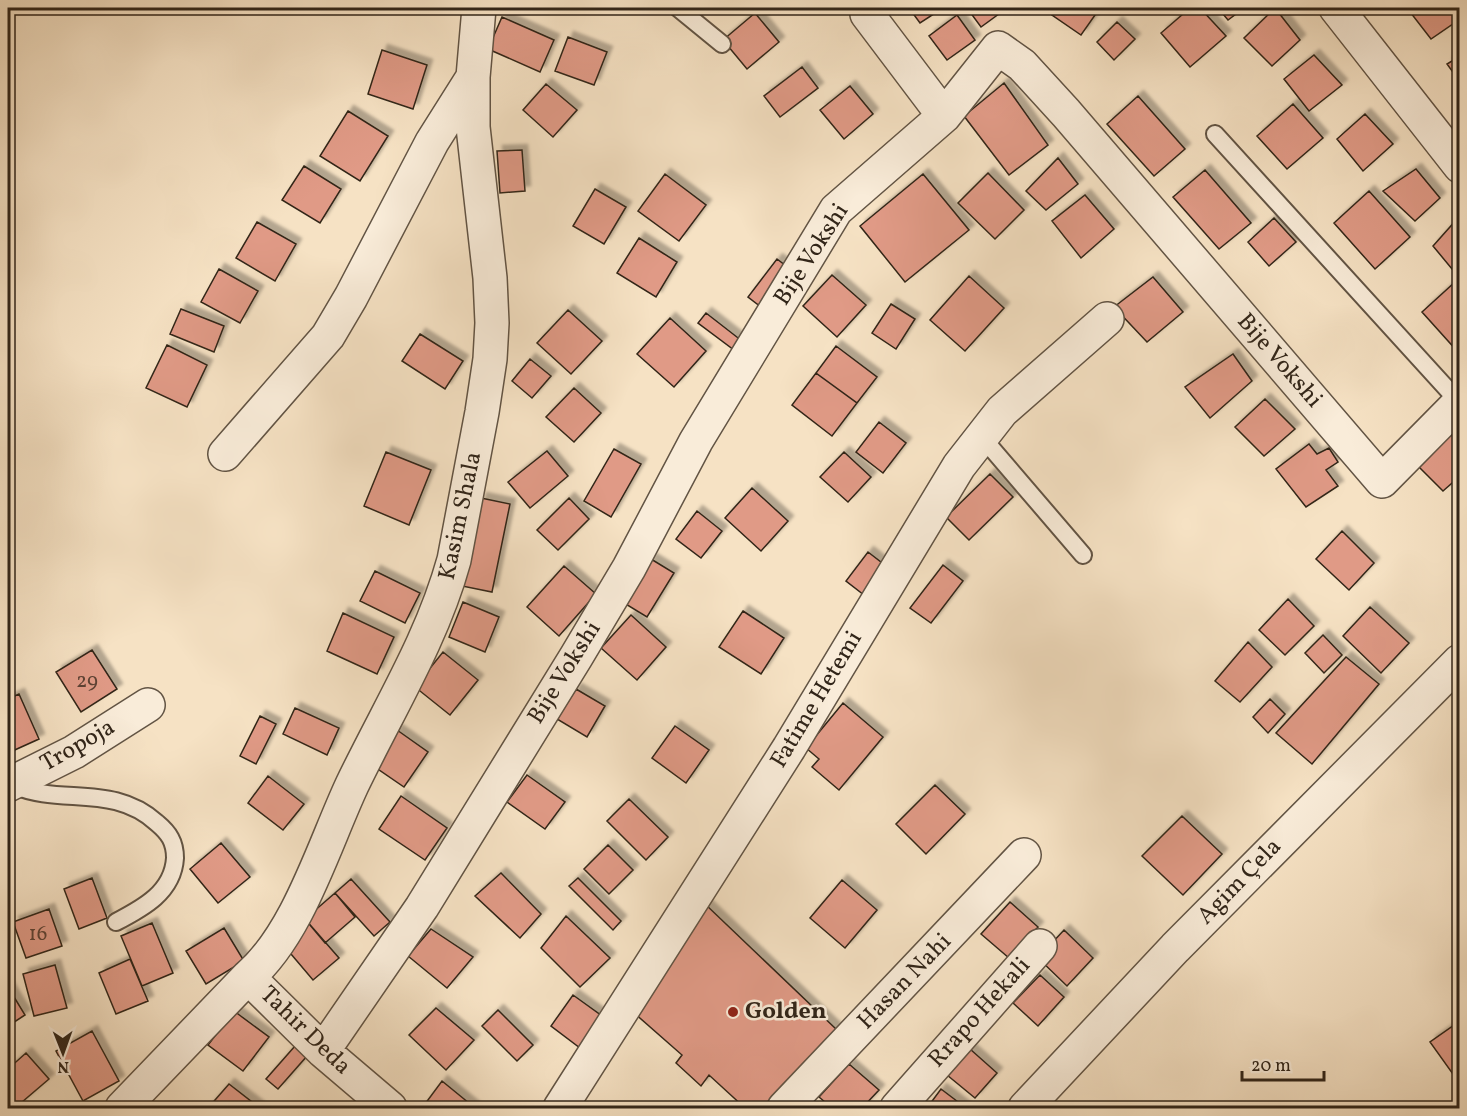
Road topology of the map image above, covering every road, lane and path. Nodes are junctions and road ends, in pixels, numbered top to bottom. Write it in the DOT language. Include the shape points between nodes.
graph roads {
  1 [pos="678,8"];
  2 [pos="1336,8"];
  3 [pos="482,11"];
  4 [pos="869,11"];
  5 [pos="722,45"];
  6 [pos="473,77"];
  7 [pos="944,116"];
  8 [pos="1215,134"];
  9 [pos="1460,166"];
  10 [pos="1107,319"];
  11 [pos="1459,402"];
  12 [pos="981,436"];
  13 [pos="225,454"];
  14 [pos="1083,555"];
  15 [pos="1460,661"];
  16 [pos="148,705"];
  17 [pos="9,784"];
  18 [pos="1024,855"];
  19 [pos="116,922"];
  20 [pos="1040,946"];
  21 [pos="248,977"];
  22 [pos="323,1051"];
  23 [pos="122,1108"];
  24 [pos="390,1108"];
  25 [pos="560,1108"];
  26 [pos="784,1108"];
  27 [pos="897,1108"];
  28 [pos="1025,1108"];
  1 -- 5 [label="lane"];
  2 -- 9 [label="street"];
  3 -- 6 [label="street, Kasim Shala"];
  4 -- 7 [label="street"];
  6 -- 13 [label="street" via="432,142 327,336"];
  6 -- 21 [label="street, Kasim Shala" via="473,128 492,323 482,412 454,560 425,643 358,774 285,932 267,961"];
  7 -- 11 [label="street, Bije Vokshi" via="998,48 1022,65 1382,482"];
  7 -- 22 [label="street, Bije Vokshi" via="836,210 696,441 576,657 422,906"];
  8 -- 11 [label="lane, Bije Vokshi"];
  10 -- 12 [label="street, Fatime Hetemi" via="1024,389"];
  12 -- 14 [label="lane"];
  12 -- 25 [label="street, Fatime Hetemi"];
  15 -- 28 [label="street, Agim Çela" via="1175,948"];
  16 -- 17 [label="street, Tropoja" via="74,752"];
  17 -- 19 [label="lane" via="38,793 98,796 123,802 149,815 168,832 175,848 174,867 166,886 147,905"];
  18 -- 26 [label="street, Hasan Nahi"];
  20 -- 27 [label="street, Rrapo Hekali"];
  21 -- 22 [label="street, Tahir Deda"];
  21 -- 23 [label="street, Kasim Shala"];
  22 -- 24 [label="street, Tahir Deda"];
}
